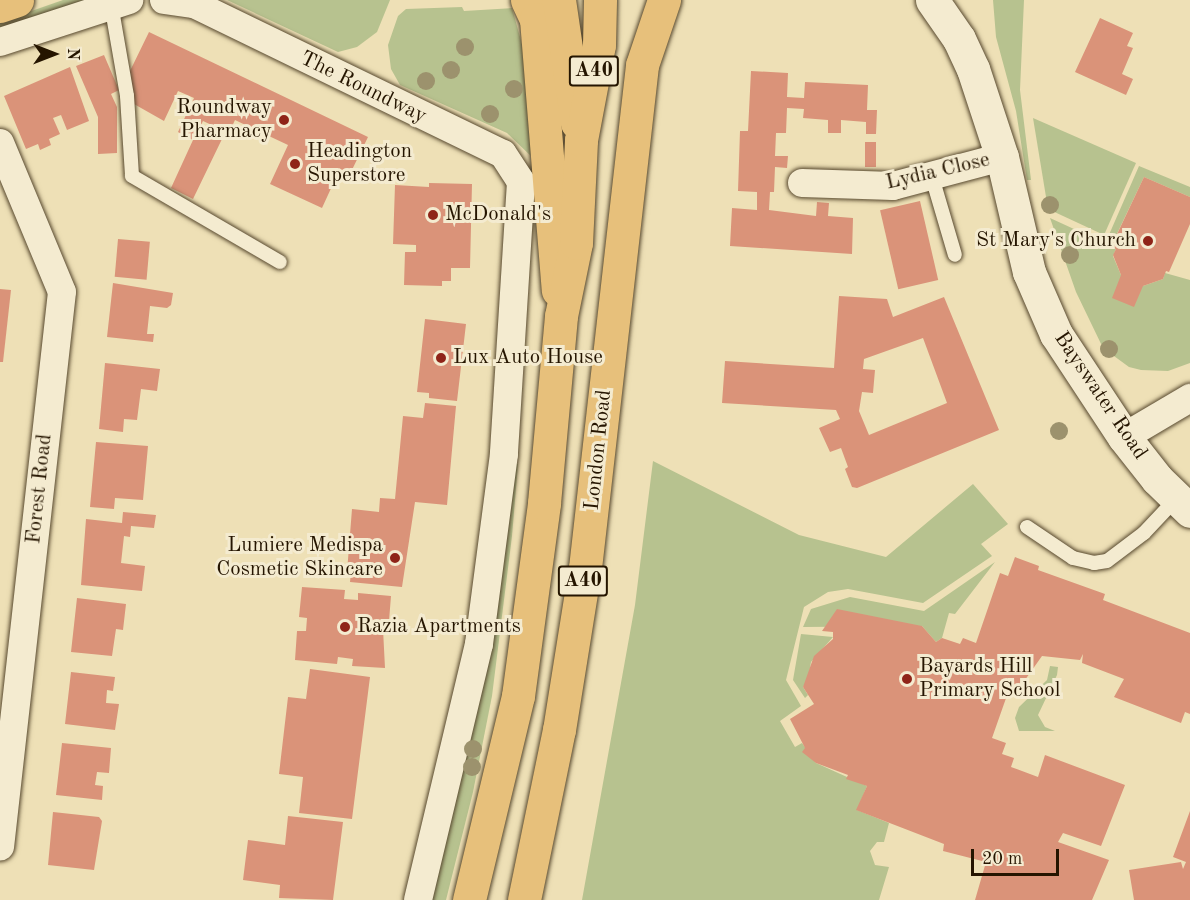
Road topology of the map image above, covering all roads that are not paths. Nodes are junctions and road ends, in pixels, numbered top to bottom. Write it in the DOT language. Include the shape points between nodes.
graph roads {
  1 [pos="17,0"];
  2 [pos="164,0"];
  3 [pos="527,0"];
  4 [pos="559,0"];
  5 [pos="600,0"];
  6 [pos="664,0"];
  7 [pos="935,1"];
  8 [pos="120,2"];
  9 [pos="0,6"];
  10 [pos="0,42"];
  11 [pos="565,59"];
  12 [pos="580,140"];
  13 [pos="0,143"];
  14 [pos="1002,157"];
  15 [pos="550,159"];
  16 [pos="932,177"];
  17 [pos="802,183"];
  18 [pos="955,255"];
  19 [pos="280,262"];
  20 [pos="561,316"];
  21 [pos="1189,401"];
  22 [pos="1124,437"];
  23 [pos="1183,505"];
  24 [pos="1027,527"];
  25 [pos="0,847"];
  26 [pos="418,900"];
  27 [pos="469,900"];
  28 [pos="524,900"];
  1 -- 9 [label="highway"];
  2 -- 26 [label="street, The Roundway" via="194,4 503,154 521,182 504,454 478,644"];
  3 -- 15 [label="highway" via="536,20"];
  4 -- 11 [label="highway"];
  5 -- 12 [label="highway, A40" via="599,45"];
  6 -- 28 [label="highway, London Road / A40" via="642,65 585,568 559,730"];
  7 -- 14 [label="street, Bayswater Road" via="973,69"];
  8 -- 10 [label="street"];
  8 -- 19 [label="lane" via="132,176"];
  11 -- 12 [label="highway"];
  11 -- 15 [label="highway"];
  12 -- 20 [label="highway, A40" via="576,243"];
  13 -- 25 [label="street, Forest Road" via="62,292"];
  14 -- 16 [label="street, Lydia Close"];
  14 -- 22 [label="street, Bayswater Road" via="1018,234 1042,305 1071,362"];
  15 -- 20 [label="highway" via="551,245"];
  16 -- 17 [label="street, Lydia Close" via="892,186"];
  16 -- 18 [label="lane"];
  20 -- 27 [label="highway, A40" via="544,503 518,696"];
  21 -- 22 [label="street"];
  22 -- 23 [label="street, Bayswater Road"];
  23 -- 24 [label="lane" via="1107,561 1094,563 1073,558"];
}
